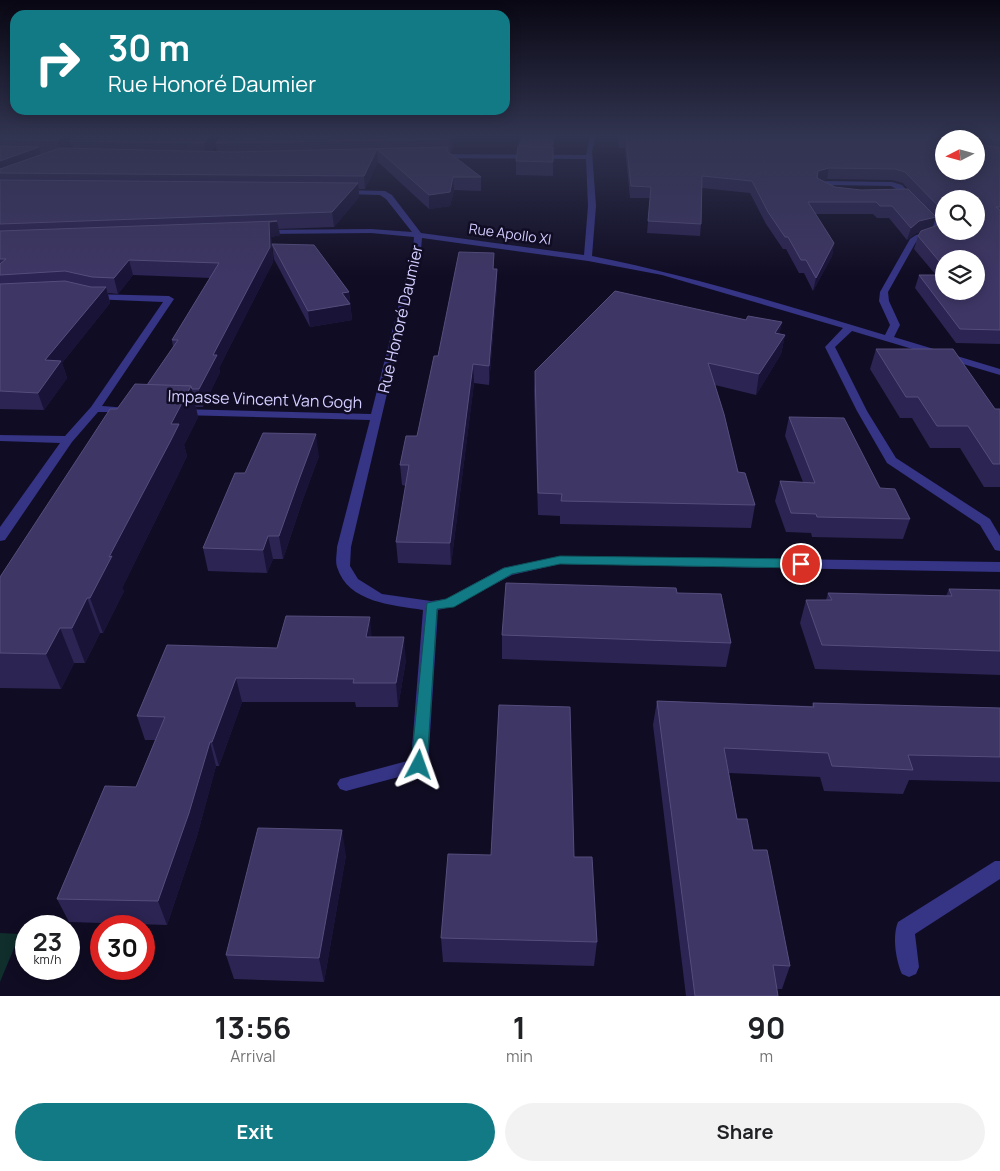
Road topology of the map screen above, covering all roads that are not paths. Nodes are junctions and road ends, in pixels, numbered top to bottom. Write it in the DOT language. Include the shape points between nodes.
graph roads {
  1 [pos="591,182"];
  2 [pos="334,192"];
  3 [pos="831,194"];
  4 [pos="899,196"];
  5 [pos="908,196"];
  6 [pos="256,232"];
  7 [pos="418,235"];
  8 [pos="588,258"];
  9 [pos="78,294"];
  10 [pos="850,327"];
  11 [pos="888,339"];
  12 [pos="1000,372"];
  13 [pos="95,410"];
  14 [pos="134,410"];
  15 [pos="173,412"];
  16 [pos="377,417"];
  17 [pos="0,438"];
  18 [pos="68,440"];
  19 [pos="985,522"];
  20 [pos="1000,523"];
  21 [pos="0,537"];
  22 [pos="1000,547"];
  23 [pos="1000,567"];
  24 [pos="431,606"];
  25 [pos="346,784"];
  26 [pos="1000,870"];
  27 [pos="908,967"];
  1 -- 8 [label="street"];
  2 -- 7 [label="street" via="382,193 389,197"];
  3 -- 5 [label="street" via="820,188 821,185 885,183 899,187"];
  4 -- 5 [label="street"];
  5 -- 11 [label="street" via="941,231 913,241 887,285 884,301 895,325"];
  6 -- 7 [label="street, Rue Apollo XI" via="371,231"];
  7 -- 8 [label="street, Rue Apollo XI"];
  7 -- 16 [label="street, Rue Honoré Daumier"];
  8 -- 10 [label="street, Rue Apollo XI" via="663,273"];
  9 -- 13 [label="street" via="96,298 169,299"];
  10 -- 11 [label="street, Rue Apollo XI"];
  10 -- 19 [label="street" via="830,347 891,460"];
  11 -- 12 [label="street, Rue Apollo XI"];
  13 -- 14 [label="street"];
  13 -- 18 [label="street"];
  15 -- 16 [label="street, Impasse Vincent Van Gogh"];
  16 -- 24 [label="street, Rue Honoré Daumier" via="344,547 343,566 353,582 378,598"];
  17 -- 18 [label="street"];
  18 -- 21 [label="street"];
  19 -- 20 [label="street"];
  19 -- 22 [label="street"];
  23 -- 24 [label="street, Rue Honoré Daumier" via="560,560 508,571 449,603"];
  24 -- 25 [label="street" via="419,765"];
  26 -- 27 [label="street" via="995,870 905,929"];
}
